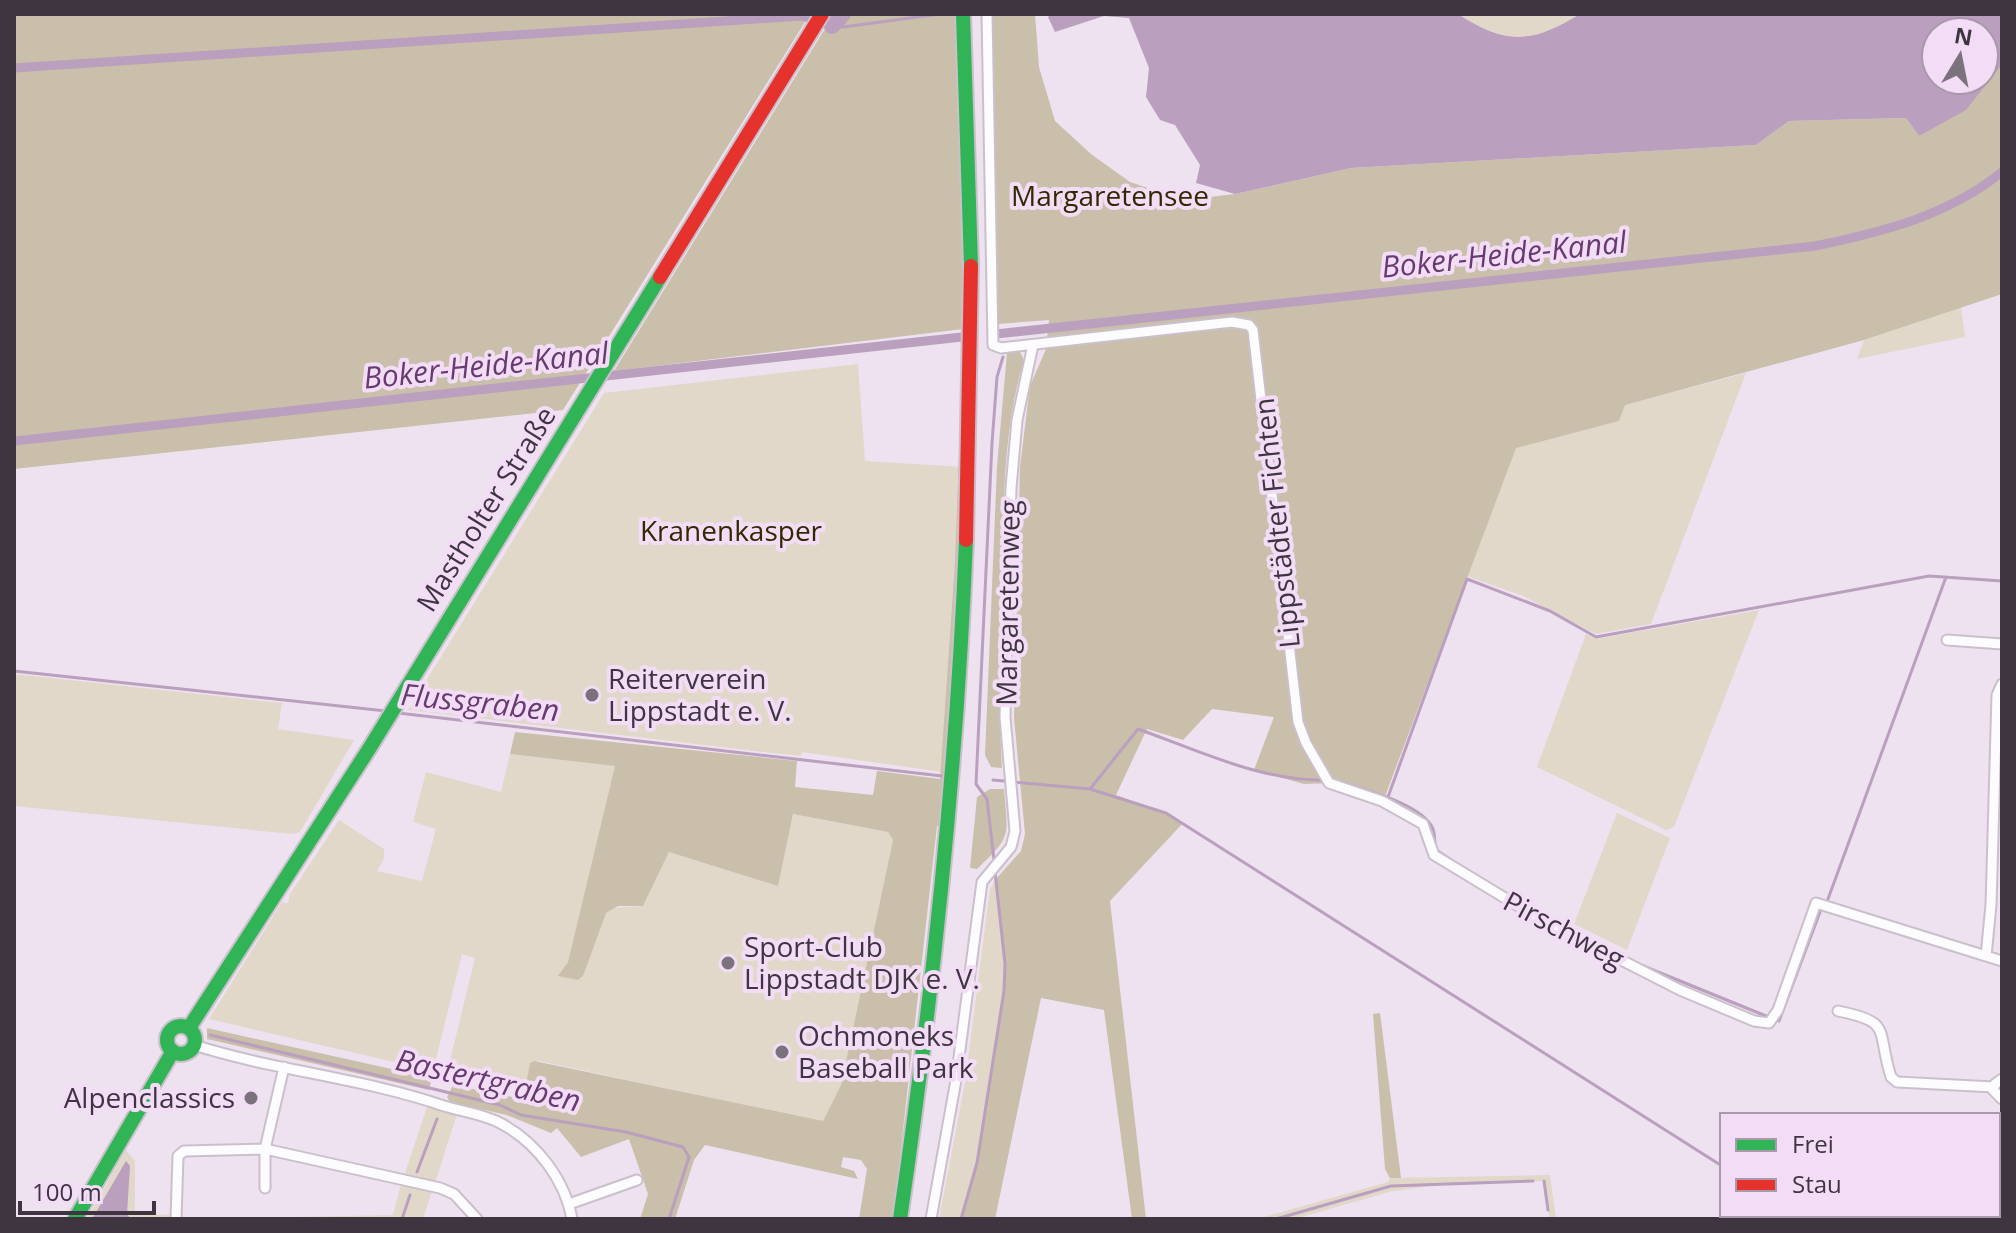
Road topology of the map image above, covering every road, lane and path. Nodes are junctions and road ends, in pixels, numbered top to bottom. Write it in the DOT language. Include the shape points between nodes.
graph roads {
  1 [pos="822,14"];
  2 [pos="963,14"];
  3 [pos="972,14"];
  4 [pos="987,14"];
  5 [pos="1033,345"];
  6 [pos="1947,640"];
  7 [pos="2002,644"];
  8 [pos="2002,684"];
  9 [pos="1298,722"];
  10 [pos="1986,956"];
  11 [pos="2002,961"];
  12 [pos="1838,1011"];
  13 [pos="189,1028"];
  14 [pos="194,1045"];
  15 [pos="173,1051"];
  16 [pos="284,1067"];
  17 [pos="2002,1079"];
  18 [pos="1994,1087"];
  19 [pos="2002,1099"];
  20 [pos="265,1149"];
  21 [pos="637,1180"];
  22 [pos="265,1188"];
  23 [pos="569,1204"];
  24 [pos="75,1219"];
  25 [pos="176,1219"];
  26 [pos="477,1219"];
  27 [pos="572,1219"];
  28 [pos="900,1219"];
  29 [pos="909,1219"];
  30 [pos="931,1219"];
  1 -- 13 [label="main road, Mastholter Straße" via="387,720"];
  2 -- 28 [label="main road" via="973,285 968,563 946,877"];
  3 -- 29 [label="main road" via="982,285 977,563 955,878"];
  4 -- 5 [label="street" via="991,338 1001,348"];
  5 -- 9 [label="street, Lippstädter Fichten" via="1232,322 1249,325 1257,341"];
  5 -- 30 [label="street, Margaretenweg" via="1017,420 1011,488 1005,717 1015,831 1011,847 982,882"];
  6 -- 7 [label="street"];
  8 -- 10 [label="street" via="1997,695"];
  9 -- 10 [label="street, Pirschweg" via="1329,783 1382,801 1423,824 1434,855 1533,915 1680,990 1754,1021 1769,1023 1778,1010 1816,903"];
  10 -- 11 [label="street"];
  12 -- 18 [label="street" via="1872,1018 1879,1025 1891,1077 1897,1082"];
  13 -- 14 [label="main road"];
  13 -- 15 [label="main road" via="177,1026 170,1032 168,1045"];
  14 -- 15 [label="main road" via="185,1053"];
  14 -- 16 [label="street"];
  15 -- 24 [label="main road"];
  16 -- 20 [label="street"];
  16 -- 23 [label="street" via="435,1101 500,1123 546,1162"];
  17 -- 18 [label="street"];
  18 -- 19 [label="street"];
  20 -- 22 [label="street"];
  20 -- 25 [label="street" via="184,1151 176,1166"];
  20 -- 26 [label="street" via="440,1188 468,1206"];
  21 -- 23 [label="street"];
  23 -- 27 [label="street"];
}
